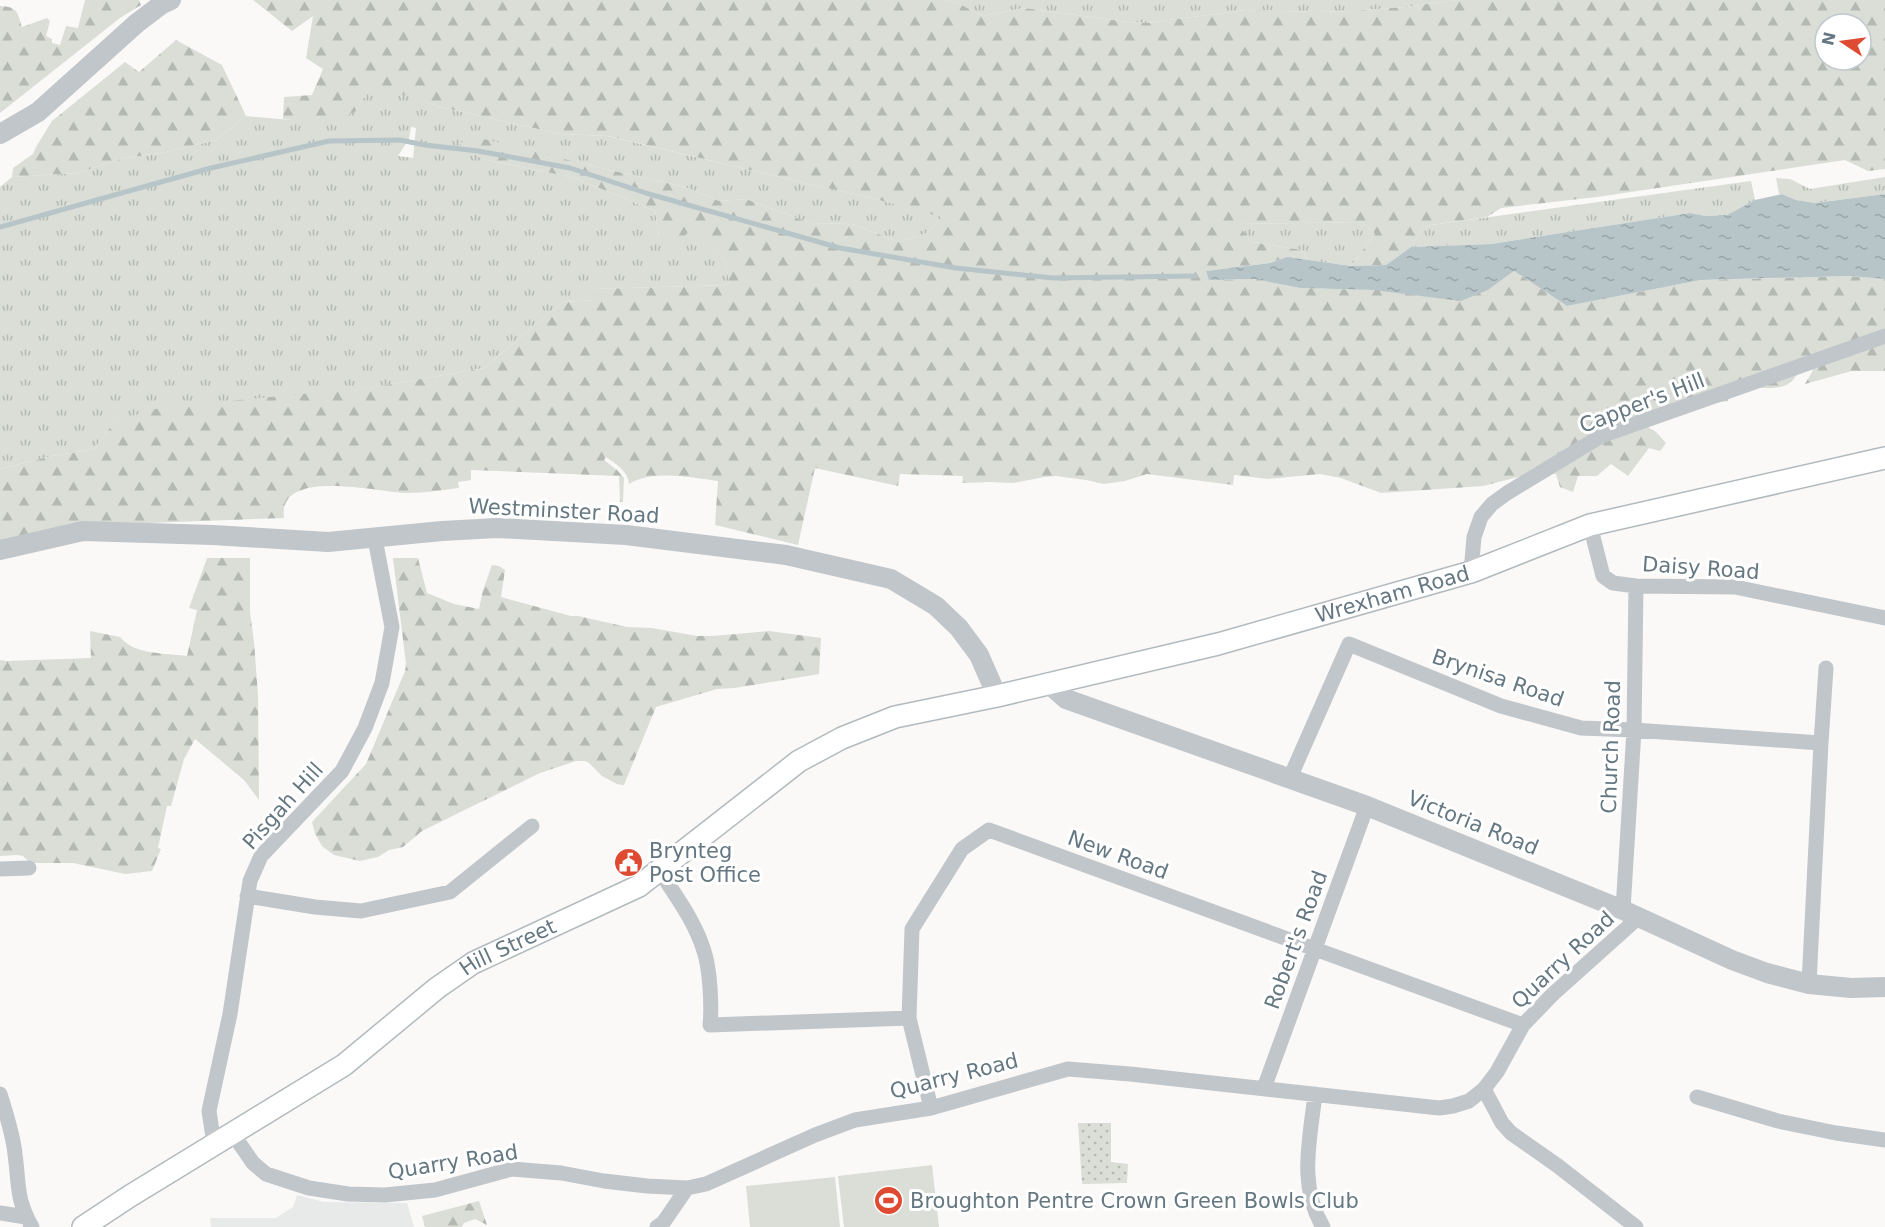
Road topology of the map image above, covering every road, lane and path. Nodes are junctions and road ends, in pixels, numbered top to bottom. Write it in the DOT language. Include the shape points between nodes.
graph roads {
  1 [pos="171,0"];
  2 [pos="0,134"];
  3 [pos="1885,336"];
  4 [pos="1885,458"];
  5 [pos="1590,525"];
  6 [pos="375,539"];
  7 [pos="0,550"];
  8 [pos="1471,572"];
  9 [pos="1636,586"];
  10 [pos="1885,618"];
  11 [pos="1826,668"];
  12 [pos="1048,683"];
  13 [pos="997,696"];
  14 [pos="895,717"];
  15 [pos="1634,730"];
  16 [pos="1821,742"];
  17 [pos="1289,780"];
  18 [pos="1367,806"];
  19 [pos="532,826"];
  20 [pos="29,868"];
  21 [pos="0,869"];
  22 [pos="659,870"];
  23 [pos="247,896"];
  24 [pos="1631,913"];
  25 [pos="1316,948"];
  26 [pos="1809,984"];
  27 [pos="1885,987"];
  28 [pos="909,1018"];
  29 [pos="1523,1025"];
  30 [pos="1264,1088"];
  31 [pos="1484,1089"];
  32 [pos="0,1094"];
  33 [pos="1315,1094"];
  34 [pos="1697,1097"];
  35 [pos="931,1108"];
  36 [pos="233,1134"];
  37 [pos="1885,1140"];
  38 [pos="214,1144"];
  39 [pos="687,1188"];
  40 [pos="0,1213"];
  41 [pos="29,1222"];
  42 [pos="83,1227"];
  43 [pos="657,1227"];
  44 [pos="1323,1227"];
  45 [pos="1636,1227"];
  1 -- 2 [label="street" via="137,24 38,112"];
  3 -- 8 [label="street, Capper's Hill" via="1601,436 1492,504 1481,517 1474,537"];
  4 -- 5 [label="main road, Wrexham Road"];
  5 -- 8 [label="main road, Wrexham Road"];
  5 -- 9 [label="street, Daisy Road" via="1603,576 1613,583"];
  6 -- 7 [label="street, Westminster Road" via="328,542 82,531"];
  6 -- 13 [label="street, Westminster Road" via="497,528 626,535 786,555 891,579 936,606 959,628 979,655"];
  6 -- 23 [label="street, Pisgah Hill" via="392,627 382,683 365,728 342,771 261,856"];
  8 -- 12 [label="main road, Wrexham Road" via="1218,644"];
  9 -- 10 [label="street, Daisy Road" via="1735,587"];
  9 -- 15 [label="street, Church Road"];
  11 -- 16 [label="street"];
  12 -- 13 [label="main road, Wrexham Road"];
  12 -- 17 [label="street, Victoria Road" via="1066,699"];
  13 -- 14 [label="main road, Wrexham Road"];
  14 -- 22 [label="main road, Hill Street" via="799,761"];
  15 -- 16 [label="street, Brynisa Road"];
  15 -- 17 [label="street, Brynisa Road" via="1581,728 1501,706 1349,644"];
  15 -- 24 [label="street, Church Road"];
  16 -- 26 [label="street"];
  17 -- 18 [label="street, Victoria Road"];
  18 -- 24 [label="street, Victoria Road"];
  18 -- 25 [label="street, Robert's Road"];
  19 -- 23 [label="street" via="450,892 361,911"];
  20 -- 21 [label="street"];
  22 -- 28 [label="street" via="691,920 705,952 711,1025"];
  22 -- 36 [label="main road, Hill Street" via="639,886 473,963 344,1065"];
  23 -- 38 [label="street, Pisgah Hill" via="230,1014 209,1110"];
  24 -- 26 [label="street, Victoria Road" via="1732,960"];
  24 -- 29 [label="street, Quarry Road"];
  25 -- 28 [label="street, New Road" via="988,830 962,849 912,929"];
  25 -- 29 [label="street, New Road"];
  25 -- 30 [label="street, Robert's Road"];
  26 -- 27 [label="street, Victoria Road"];
  28 -- 35 [label="street, New Road"];
  29 -- 31 [label="street, Quarry Road"];
  30 -- 33 [label="street, Quarry Road"];
  30 -- 35 [label="street, Quarry Road" via="1068,1070"];
  31 -- 33 [label="street, Quarry Road" via="1469,1101 1440,1108"];
  31 -- 45 [label="street" via="1511,1133"];
  32 -- 41 [label="street" via="15,1153 18,1192"];
  33 -- 44 [label="street" via="1307,1178 1310,1200"];
  34 -- 37 [label="street" via="1778,1121"];
  35 -- 39 [label="street, Quarry Road" via="855,1120 706,1184"];
  36 -- 38 [label="main road, Hill Street"];
  36 -- 39 [label="street, Quarry Road" via="253,1163 266,1174 309,1188 348,1194 435,1190 512,1169"];
  38 -- 42 [label="main road, Hill Street"];
  39 -- 43 [label="street"];
  40 -- 41 [label="street"];
}
